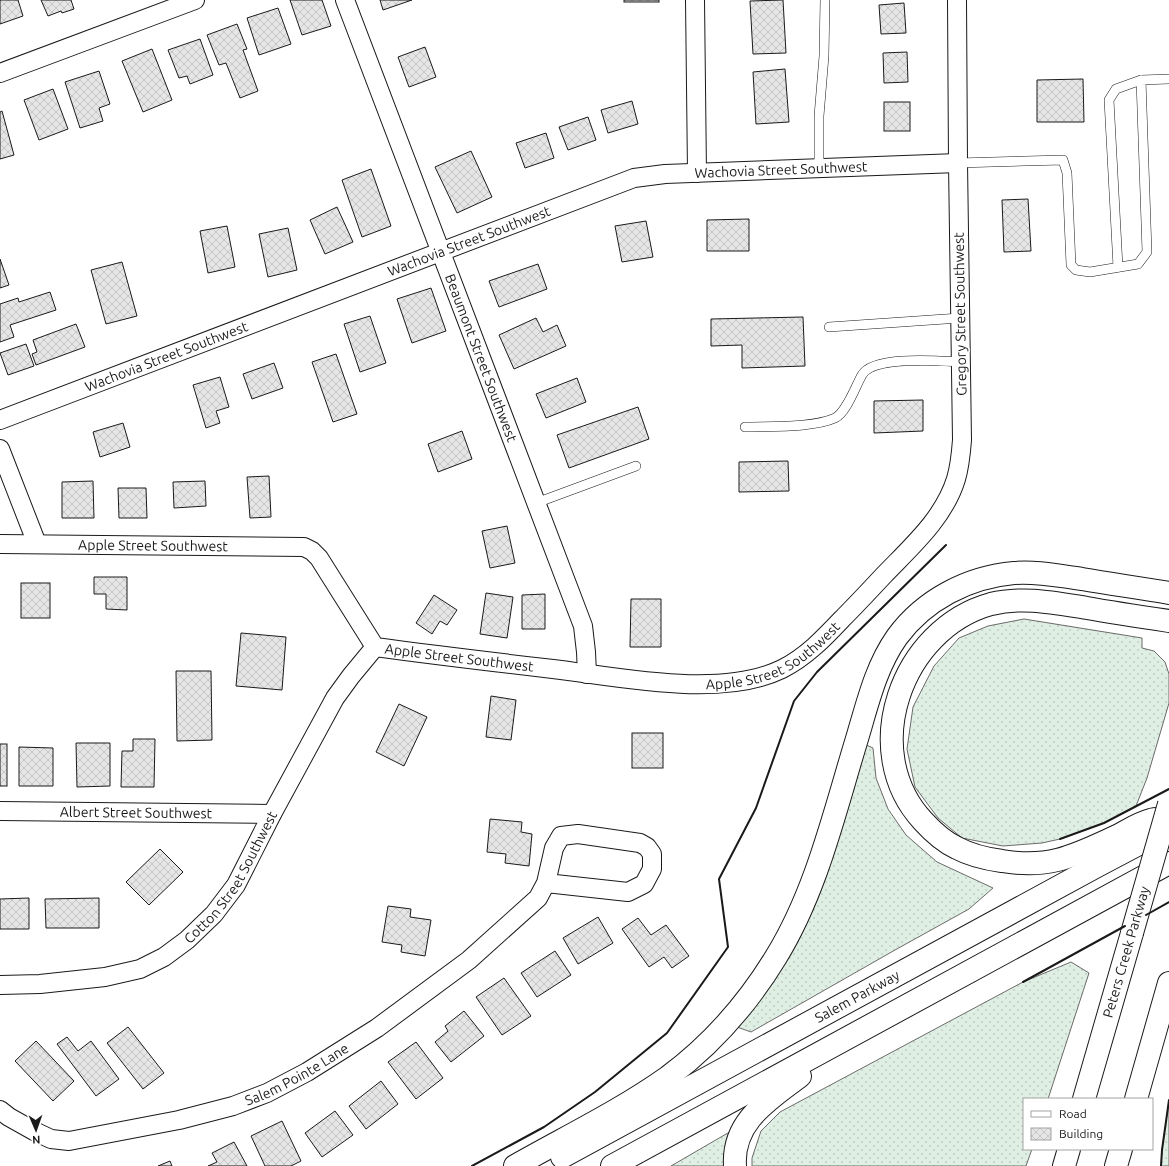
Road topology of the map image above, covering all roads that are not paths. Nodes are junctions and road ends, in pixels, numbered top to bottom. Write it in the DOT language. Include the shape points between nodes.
graph roads {
  1 [pos="195,0"];
  2 [pos="345,0"];
  3 [pos="695,0"];
  4 [pos="825,0"];
  5 [pos="957,0"];
  6 [pos="0,73"];
  7 [pos="1169,79"];
  8 [pos="1141,80"];
  9 [pos="958,163"];
  10 [pos="819,168"];
  11 [pos="697,172"];
  12 [pos="441,252"];
  13 [pos="1118,267"];
  14 [pos="960,318"];
  15 [pos="829,327"];
  16 [pos="961,362"];
  17 [pos="0,420"];
  18 [pos="745,427"];
  19 [pos="0,449"];
  20 [pos="636,466"];
  21 [pos="536,503"];
  22 [pos="0,544"];
  23 [pos="37,544"];
  24 [pos="1169,593"];
  25 [pos="866,594"];
  26 [pos="1169,621"];
  27 [pos="375,647"];
  28 [pos="587,674"];
  29 [pos="1169,804"];
  30 [pos="0,811"];
  31 [pos="272,814"];
  32 [pos="1169,819"];
  33 [pos="1169,828"];
  34 [pos="1169,863"];
  35 [pos="546,884"];
  36 [pos="1169,983"];
  37 [pos="0,984"];
  38 [pos="845,1040"];
  39 [pos="1084,1098"];
  40 [pos="1136,1098"];
  41 [pos="0,1110"];
  42 [pos="1069,1150"];
  43 [pos="1121,1150"];
  44 [pos="515,1166"];
  45 [pos="546,1166"];
  46 [pos="612,1166"];
  47 [pos="735,1166"];
  48 [pos="1064,1166"];
  49 [pos="1116,1166"];
  1 -- 6 [label="street"];
  2 -- 12 [label="street, Beaumont Street Southwest"];
  3 -- 11 [label="street"];
  4 -- 10 [label="lane"];
  5 -- 9 [label="street, Gregory Street Southwest"];
  7 -- 8 [label="lane"];
  8 -- 13 [label="lane" via="1116,89 1109,100"];
  8 -- 13 [label="lane" via="1147,252 1138,264"];
  9 -- 10 [label="street, Wachovia Street Southwest"];
  9 -- 13 [label="lane" via="1063,160 1067,173 1070,265 1076,270 1090,272"];
  9 -- 14 [label="street, Gregory Street Southwest"];
  10 -- 11 [label="street, Wachovia Street Southwest"];
  11 -- 12 [label="street, Wachovia Street Southwest" via="634,178"];
  12 -- 17 [label="street, Wachovia Street Southwest"];
  12 -- 21 [label="street, Beaumont Street Southwest"];
  14 -- 15 [label="lane"];
  14 -- 16 [label="street, Gregory Street Southwest"];
  16 -- 18 [label="lane" via="910,360 874,364 863,373 852,397 837,417 819,424"];
  16 -- 25 [label="street, Gregory Street Southwest" via="962,440 961,460 956,479 948,498 928,530"];
  19 -- 23 [label="street"];
  20 -- 21 [label="lane"];
  21 -- 28 [label="street, Beaumont Street Southwest" via="583,626"];
  22 -- 23 [label="street, Apple Street Southwest"];
  23 -- 27 [label="street, Apple Street Southwest" via="304,547 319,558"];
  24 -- 44 [label="main road" via="1048,574 1000,574 967,583 935,600 921,611 897,637 879,669 829,831 805,899 776,956 740,1008 669,1076 632,1101"];
  25 -- 28 [label="street, Apple Street Southwest" via="810,651 796,662 766,676 733,683 698,684"];
  26 -- 32 [label="main road" via="1032,600 990,604 963,615 929,642 912,666 895,710 892,743 897,774 918,816 942,839 973,854 1003,862 1056,861 1088,850 1152,819"];
  27 -- 28 [label="street, Apple Street Southwest"];
  27 -- 31 [label="street, Cotton Street Southwest" via="335,698"];
  29 -- 39 [label="main road, Peters Creek Parkway, bridge"];
  30 -- 31 [label="street, Albert Street Southwest"];
  31 -- 37 [label="street, Cotton Street Southwest" via="236,885 214,914 187,940 164,956 140,969 105,977 40,984"];
  33 -- 45 [label="main road, Salem Parkway"];
  34 -- 38 [label="main road"];
  35 -- 35 [label="street, Salem Pointe Lane" via="628,892 644,884 652,869 652,854 640,843 578,834 561,836 554,848"];
  35 -- 41 [label="street, Salem Pointe Lane" via="538,898 469,960 377,1028 307,1072 267,1093 233,1106 179,1120 69,1142 51,1139"];
  36 -- 40 [label="main road"];
  38 -- 46 [label="main road"];
  38 -- 47 [label="main road" via="748,1120 736,1147"];
  42 -- 48 [label="main road"];
  43 -- 49 [label="main road"];
}
